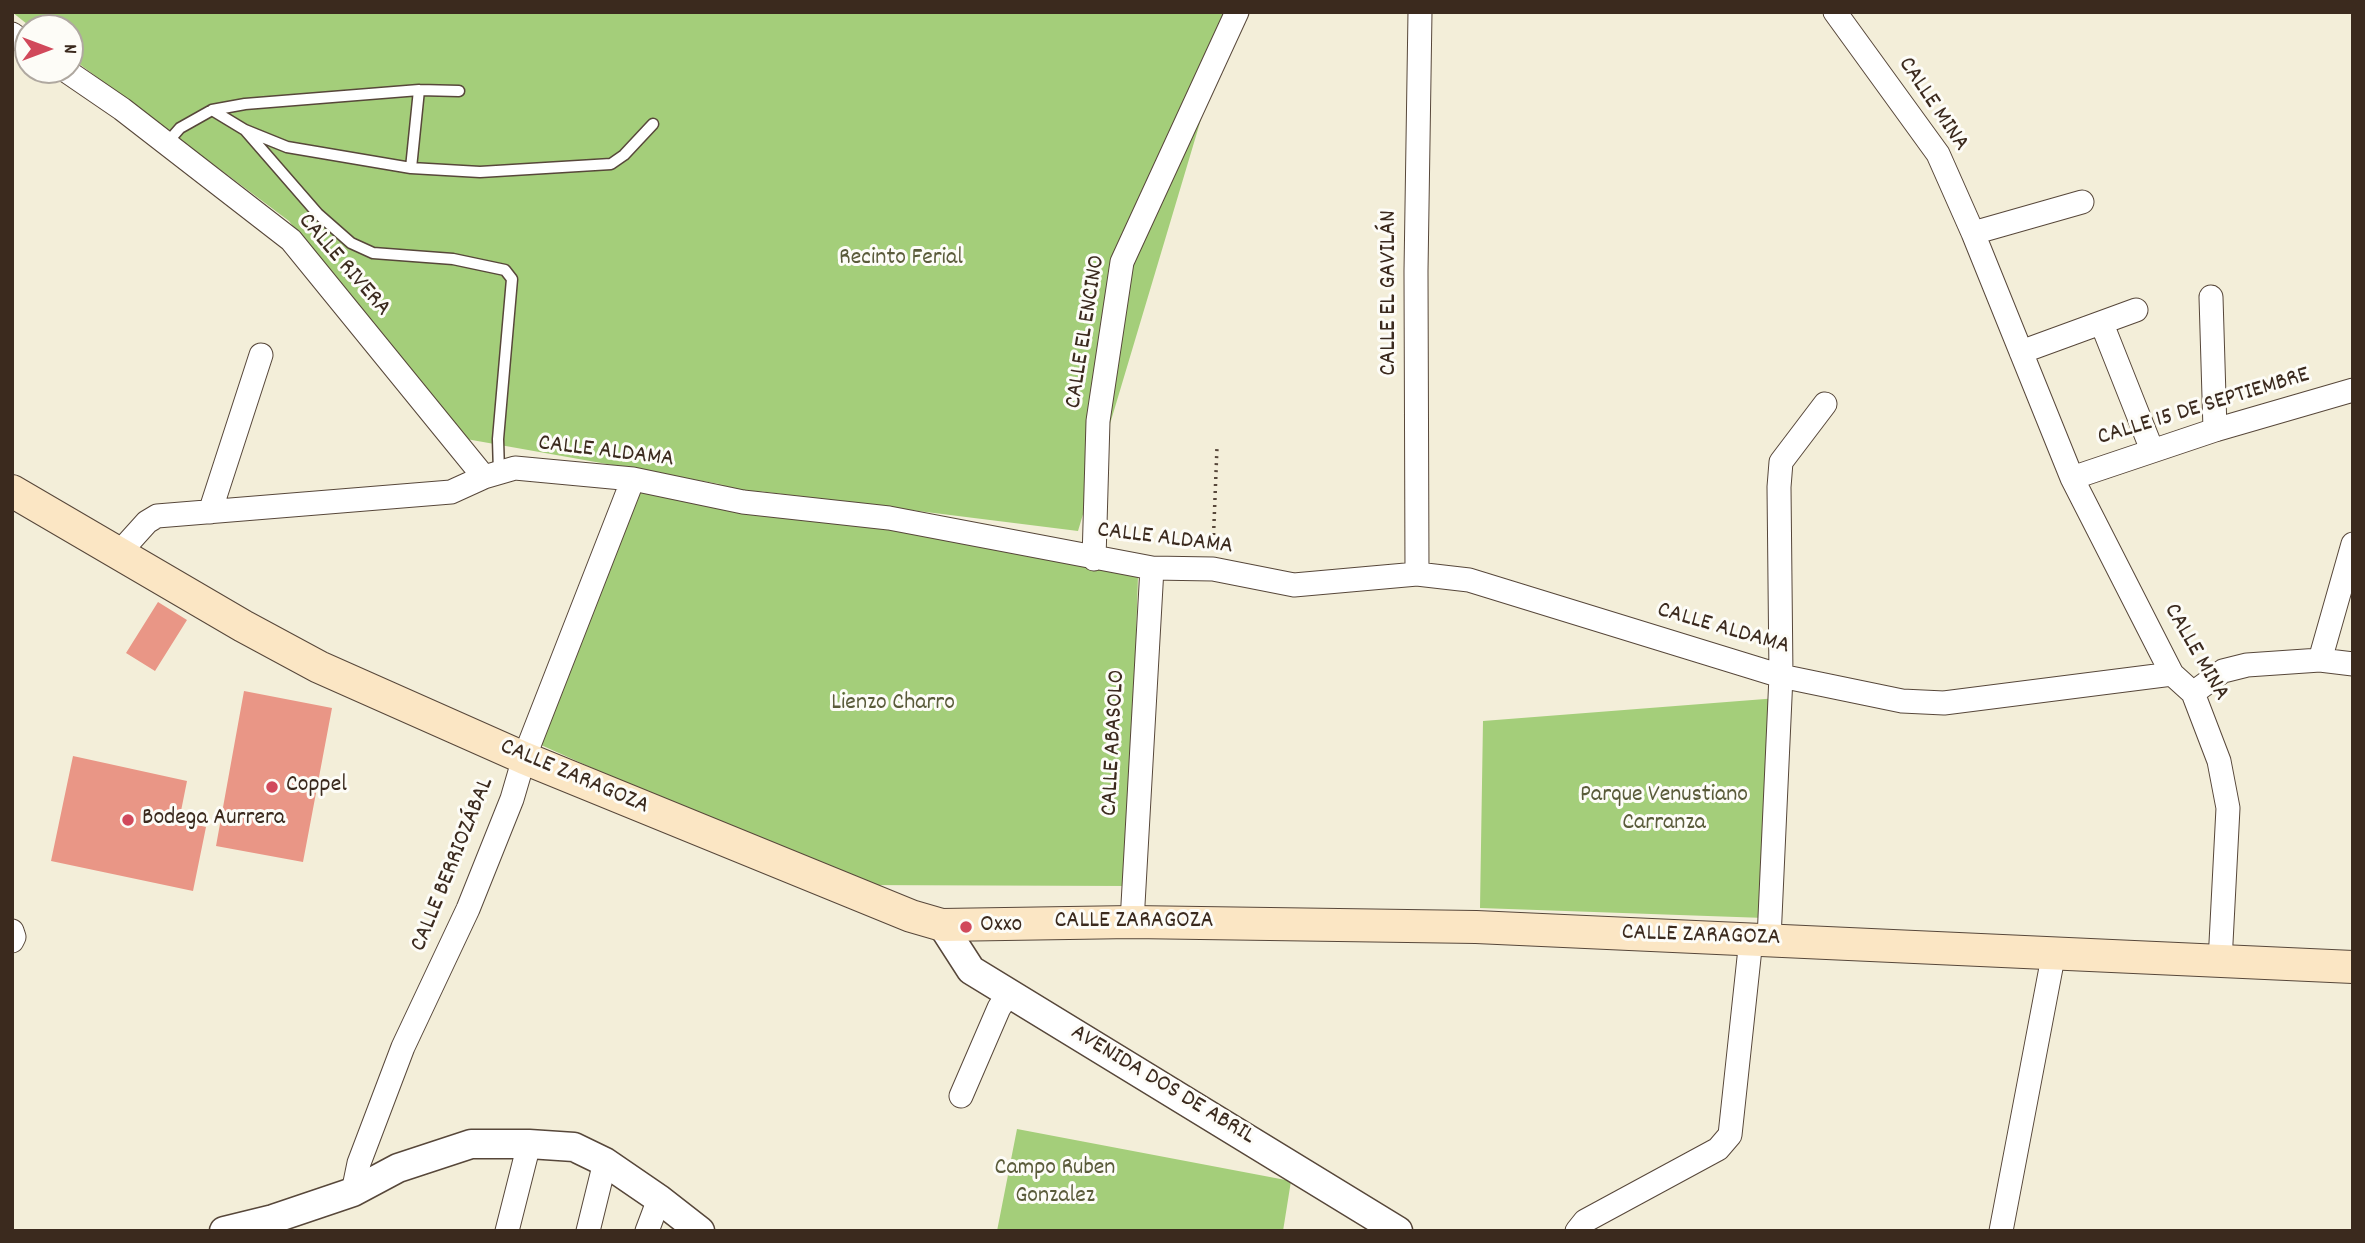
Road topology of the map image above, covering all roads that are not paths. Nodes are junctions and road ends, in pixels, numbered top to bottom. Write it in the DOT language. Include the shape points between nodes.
graph roads {
  1 [pos="1237,12"];
  2 [pos="1420,12"];
  3 [pos="1835,12"];
  4 [pos="84,83"];
  5 [pos="419,90"];
  6 [pos="459,91"];
  7 [pos="212,110"];
  8 [pos="653,124"];
  9 [pos="245,130"];
  10 [pos="166,144"];
  11 [pos="411,169"];
  12 [pos="2082,202"];
  13 [pos="1973,233"];
  14 [pos="2211,297"];
  15 [pos="2136,310"];
  16 [pos="2102,324"];
  17 [pos="2021,352"];
  18 [pos="261,355"];
  19 [pos="2353,390"];
  20 [pos="1825,404"];
  21 [pos="2215,430"];
  22 [pos="2152,450"];
  23 [pos="492,475"];
  24 [pos="2072,478"];
  25 [pos="633,479"];
  26 [pos="12,491"];
  27 [pos="210,512"];
  28 [pos="2353,544"];
  29 [pos="119,554"];
  30 [pos="1094,559"];
  31 [pos="1152,568"];
  32 [pos="1418,574"];
  33 [pos="2320,660"];
  34 [pos="2353,664"];
  35 [pos="2172,674"];
  36 [pos="1781,676"];
  37 [pos="2193,693"];
  38 [pos="524,758"];
  39 [pos="1132,922"];
  40 [pos="942,925"];
  41 [pos="12,931"];
  42 [pos="1760,939"];
  43 [pos="12,941"];
  44 [pos="2053,952"];
  45 [pos="2220,962"];
  46 [pos="2353,967"];
  47 [pos="1009,993"];
  48 [pos="961,1096"];
  49 [pos="529,1144"];
  50 [pos="605,1162"];
  51 [pos="353,1192"];
  52 [pos="659,1199"];
  53 [pos="224,1231"];
  54 [pos="507,1231"];
  55 [pos="588,1231"];
  56 [pos="647,1231"];
  57 [pos="700,1231"];
  58 [pos="1398,1231"];
  59 [pos="1577,1231"];
  60 [pos="2001,1231"];
  1 -- 30 [label="street, CALLE EL ENCINO" via="1122,262 1098,421"];
  2 -- 32 [label="street, CALLE EL GAVILÁN"];
  3 -- 13 [label="street, CALLE MINA" via="1938,154"];
  4 -- 10 [label="street, CALLE RIVERA"];
  5 -- 6 [label="lane"];
  5 -- 7 [label="lane"];
  5 -- 11 [label="lane"];
  7 -- 9 [label="lane"];
  7 -- 10 [label="lane" via="180,128"];
  8 -- 11 [label="lane" via="611,164 480,172"];
  9 -- 11 [label="lane" via="287,148"];
  9 -- 23 [label="lane" via="318,214 351,243 373,253 453,259 505,270 512,279"];
  10 -- 23 [label="street, CALLE RIVERA" via="291,240"];
  12 -- 13 [label="street"];
  13 -- 17 [label="street, CALLE MINA"];
  14 -- 21 [label="street"];
  15 -- 16 [label="street"];
  16 -- 17 [label="street"];
  16 -- 22 [label="street"];
  17 -- 24 [label="street, CALLE MINA"];
  18 -- 27 [label="street"];
  19 -- 21 [label="street, CALLE 15 DE SEPTIEMBRE"];
  20 -- 36 [label="street" via="1781,462"];
  21 -- 22 [label="street, CALLE 15 DE SEPTIEMBRE"];
  22 -- 24 [label="street, CALLE 15 DE SEPTIEMBRE"];
  23 -- 25 [label="street, CALLE ALDAMA" via="515,468"];
  23 -- 27 [label="street, CALLE ALDAMA" via="451,492"];
  24 -- 35 [label="street, CALLE MINA"];
  25 -- 30 [label="street, CALLE ALDAMA" via="743,502 889,518"];
  25 -- 38 [label="street, CALLE BERRIOZÁBAL"];
  26 -- 29 [label="main road, CALLE ZARAGOZA"];
  27 -- 29 [label="street, CALLE ALDAMA" via="157,516"];
  28 -- 33 [label="street"];
  29 -- 38 [label="main road, CALLE ZARAGOZA" via="319,667"];
  30 -- 31 [label="street, CALLE ALDAMA"];
  31 -- 32 [label="street, CALLE ALDAMA" via="1213,569 1294,585"];
  31 -- 39 [label="street, CALLE ABASOLO"];
  32 -- 36 [label="street, CALLE ALDAMA" via="1469,580"];
  33 -- 34 [label="street"];
  33 -- 37 [label="street" via="2223,671"];
  35 -- 36 [label="street, CALLE ALDAMA" via="1944,703 1902,701"];
  35 -- 37 [label="street, CALLE MINA"];
  36 -- 42 [label="street"];
  37 -- 45 [label="street, CALLE MINA" via="2219,761 2228,808"];
  38 -- 40 [label="main road, CALLE ZARAGOZA"];
  38 -- 51 [label="street, CALLE BERRIOZÁBAL" via="468,909 404,1047 359,1163"];
  39 -- 40 [label="main road, CALLE ZARAGOZA"];
  39 -- 42 [label="main road, CALLE ZARAGOZA" via="1476,927"];
  40 -- 47 [label="street, AVENIDA DOS DE ABRIL" via="971,970"];
  41 -- 43 [label="street"];
  42 -- 44 [label="main road, CALLE ZARAGOZA"];
  42 -- 59 [label="street" via="1730,1135 1718,1150 1585,1221"];
  44 -- 45 [label="main road, CALLE ZARAGOZA"];
  44 -- 60 [label="street"];
  45 -- 46 [label="main road, CALLE ZARAGOZA"];
  47 -- 48 [label="street"];
  47 -- 58 [label="street, AVENIDA DOS DE ABRIL"];
  49 -- 50 [label="street" via="575,1147"];
  49 -- 51 [label="street" via="471,1144 398,1168"];
  49 -- 54 [label="street"];
  50 -- 52 [label="street"];
  50 -- 55 [label="street"];
  51 -- 53 [label="street"];
  52 -- 56 [label="street"];
  52 -- 57 [label="street"];
}
